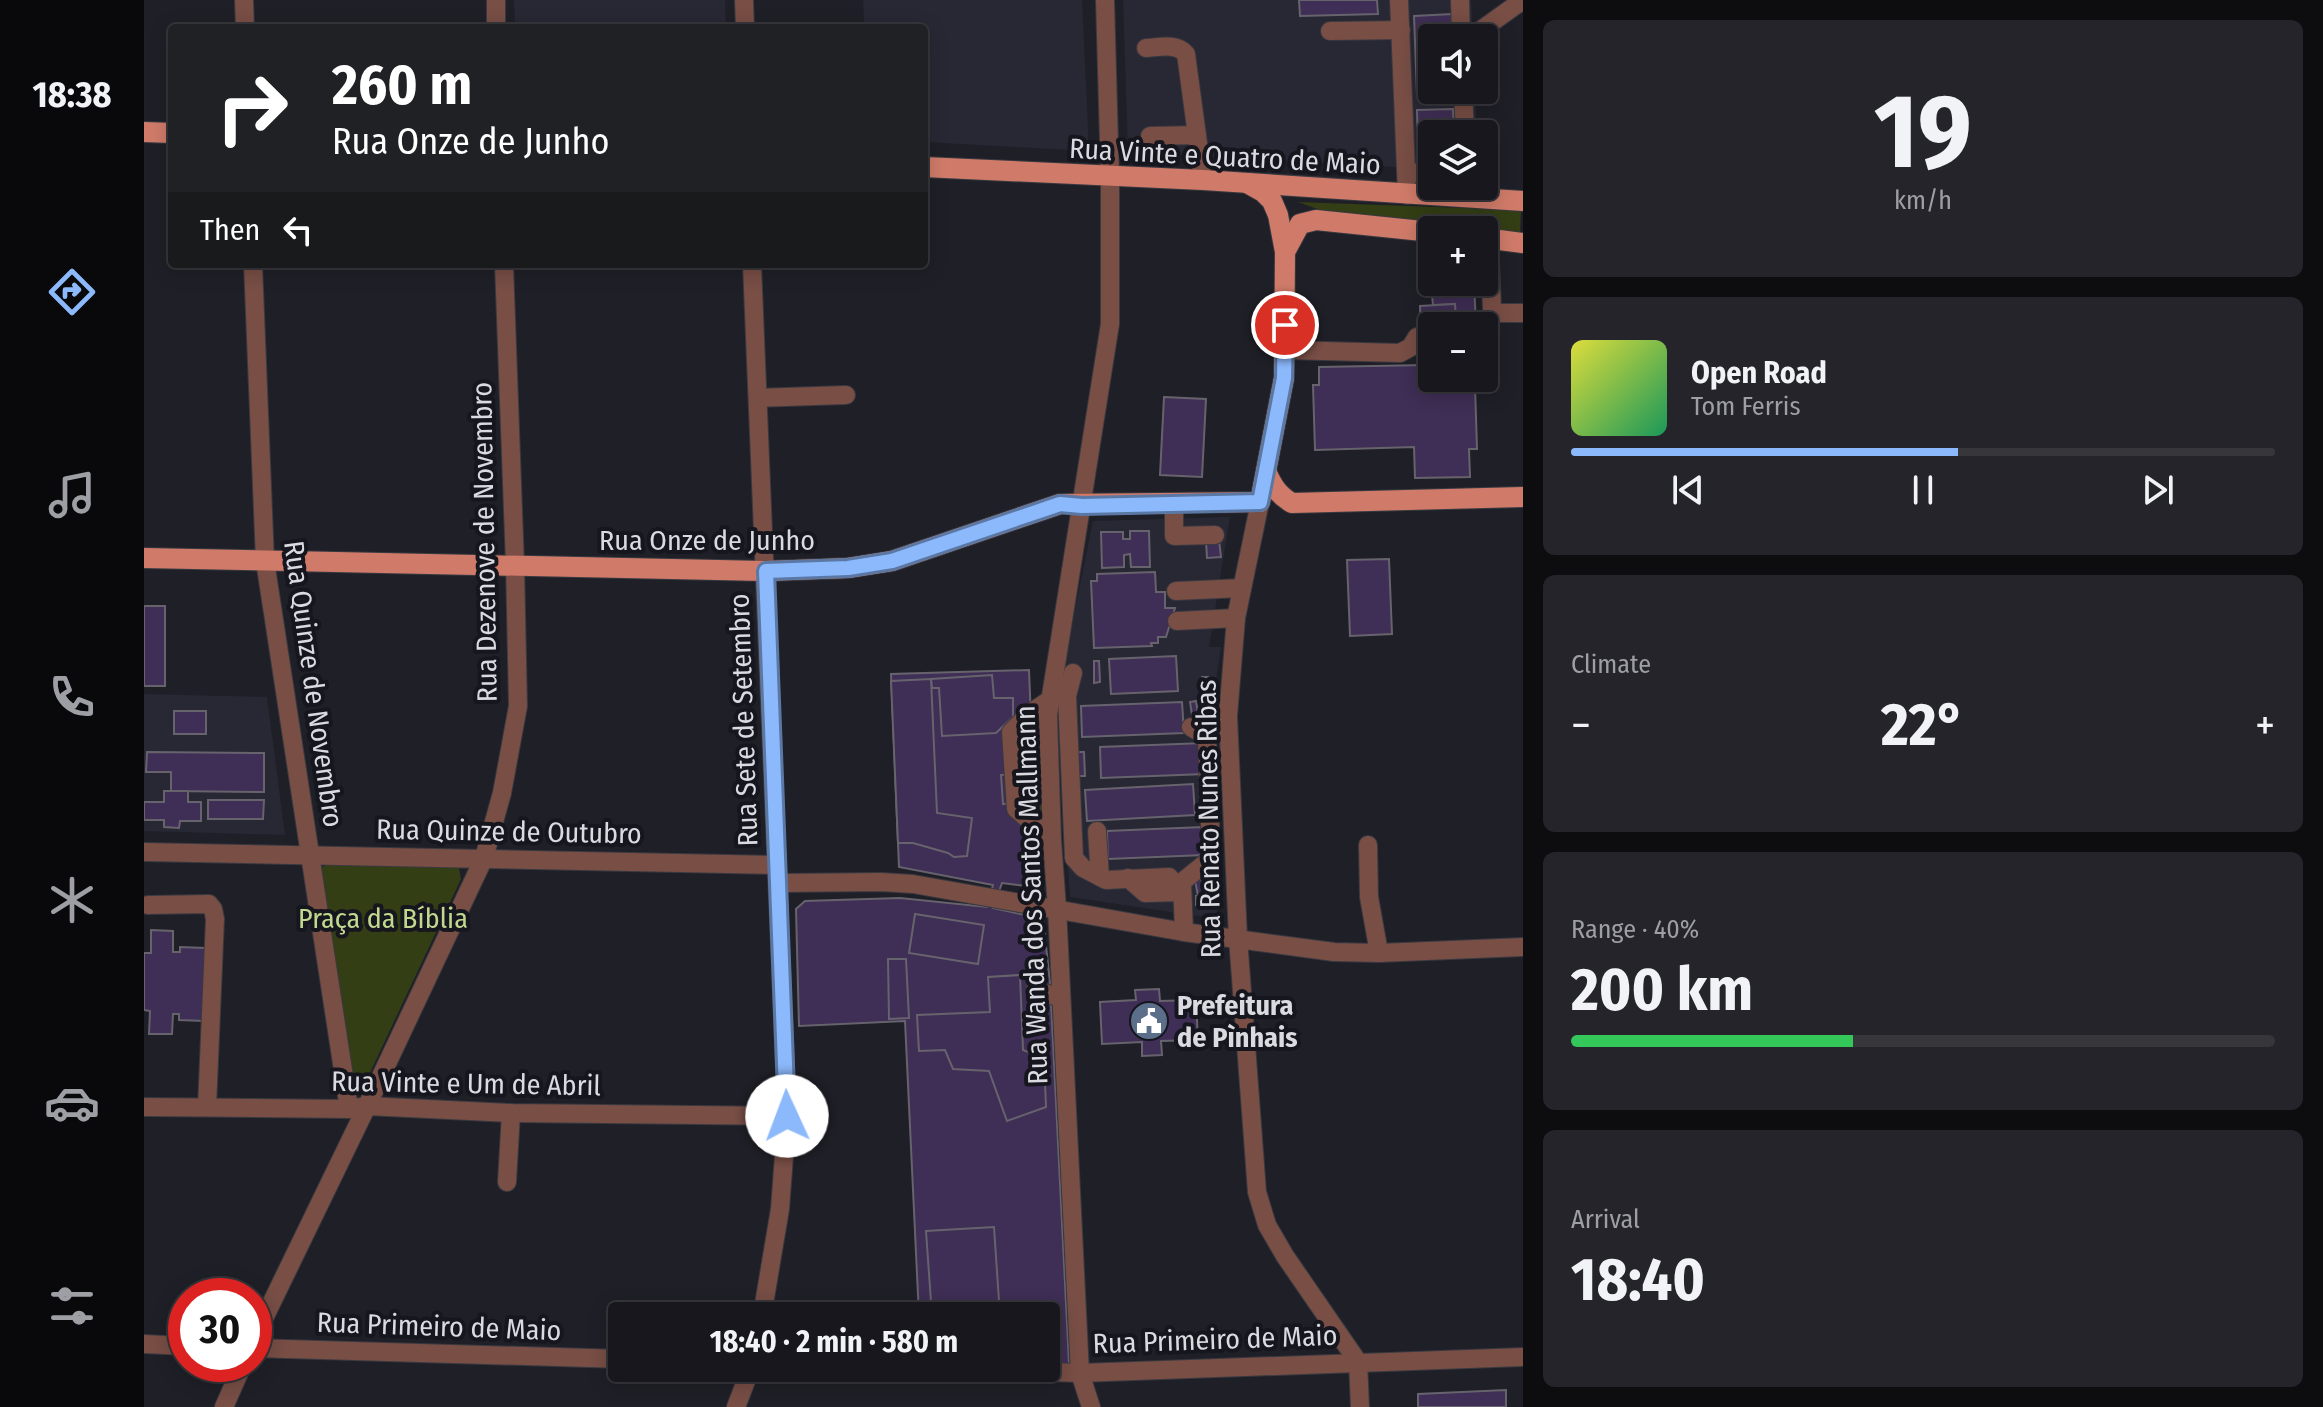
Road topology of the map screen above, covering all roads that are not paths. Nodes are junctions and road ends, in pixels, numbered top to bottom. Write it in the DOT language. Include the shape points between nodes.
graph roads {
  1 [pos="244,0"];
  2 [pos="496,0"];
  3 [pos="744,0"];
  4 [pos="1105,0"];
  5 [pos="1399,0"];
  6 [pos="1460,0"];
  7 [pos="1523,0"];
  8 [pos="245,24"];
  9 [pos="496,24"];
  10 [pos="745,24"];
  11 [pos="1461,24"];
  12 [pos="1490,24"];
  13 [pos="1401,30"];
  14 [pos="1330,31"];
  15 [pos="1146,48"];
  16 [pos="144,132"];
  17 [pos="168,133"];
  18 [pos="1197,135"];
  19 [pos="1150,136"];
  20 [pos="928,167"];
  21 [pos="1407,173"];
  22 [pos="1418,173"];
  23 [pos="1110,177"];
  24 [pos="1203,180"];
  25 [pos="1247,183"];
  26 [pos="1407,195"];
  27 [pos="1523,201"];
  28 [pos="1418,231"];
  29 [pos="1498,240"];
  30 [pos="1523,243"];
  31 [pos="1285,252"];
  32 [pos="253,268"];
  33 [pos="504,268"];
  34 [pos="752,268"];
  35 [pos="1491,296"];
  36 [pos="1523,313"];
  37 [pos="1417,337"];
  38 [pos="1286,350"];
  39 [pos="846,395"];
  40 [pos="758,398"];
  41 [pos="1266,471"];
  42 [pos="1523,497"];
  43 [pos="1260,502"];
  44 [pos="1174,504"];
  45 [pos="1082,506"];
  46 [pos="1215,535"];
  47 [pos="144,558"];
  48 [pos="265,561"];
  49 [pos="515,565"];
  50 [pos="766,571"];
  51 [pos="1242,588"];
  52 [pos="1176,591"];
  53 [pos="1236,618"];
  54 [pos="1177,621"];
  55 [pos="1073,673"];
  56 [pos="1051,699"];
  57 [pos="1191,727"];
  58 [pos="1097,831"];
  59 [pos="1052,840"];
  60 [pos="1368,845"];
  61 [pos="144,852"];
  62 [pos="310,856"];
  63 [pos="484,858"];
  64 [pos="777,874"];
  65 [pos="1100,877"];
  66 [pos="1182,892"];
  67 [pos="148,905"];
  68 [pos="1057,908"];
  69 [pos="1184,932"];
  70 [pos="1238,938"];
  71 [pos="1523,947"];
  72 [pos="1379,953"];
  73 [pos="1035,990"];
  74 [pos="1061,998"];
  75 [pos="144,1107"];
  76 [pos="207,1107"];
  77 [pos="358,1108"];
  78 [pos="511,1113"];
  79 [pos="787,1116"];
  80 [pos="507,1182"];
  81 [pos="272,1299"];
  82 [pos="764,1302"];
  83 [pos="144,1344"];
  84 [pos="168,1345"];
  85 [pos="272,1349"];
  86 [pos="1523,1357"];
  87 [pos="608,1359"];
  88 [pos="1358,1362"];
  89 [pos="1060,1372"];
  90 [pos="1080,1373"];
  91 [pos="235,1382"];
  92 [pos="746,1382"];
  93 [pos="224,1407"];
  94 [pos="736,1407"];
  95 [pos="1091,1407"];
  96 [pos="1360,1407"];
  1 -- 8 [label="street"];
  2 -- 9 [label="street"];
  3 -- 10 [label="street"];
  4 -- 23 [label="street, Rua Wanda dos Santos Mallmann"];
  5 -- 13 [label="street"];
  6 -- 11 [label="street"];
  7 -- 12 [label="street"];
  13 -- 14 [label="street"];
  13 -- 21 [label="street"];
  15 -- 18 [label="street" via="1172,46 1186,54"];
  16 -- 17 [label="main road"];
  18 -- 19 [label="street"];
  18 -- 24 [label="street"];
  20 -- 23 [label="main road, Rua Vinte e Quatro de Maio"];
  21 -- 22 [label="street"];
  21 -- 26 [label="street"];
  23 -- 24 [label="main road, Rua Vinte e Quatro de Maio"];
  23 -- 45 [label="street, Rua Wanda dos Santos Mallmann" via="1110,324"];
  24 -- 25 [label="main road, Rua Vinte e Quatro de Maio"];
  25 -- 26 [label="main road, Rua Vinte e Quatro de Maio"];
  25 -- 31 [label="main road, Rua Renato Nunes Ribas" via="1272,201"];
  26 -- 27 [label="main road, Rua Vinte e Quatro de Maio"];
  28 -- 31 [label="main road" via="1316,220 1300,224"];
  29 -- 30 [label="main road"];
  31 -- 38 [label="main road, Rua Renato Nunes Ribas"];
  32 -- 48 [label="street, Rua Quinze de Novembro"];
  33 -- 49 [label="street, Rua Dezenove de Novembro"];
  34 -- 40 [label="street, Rua Sete de Setembro"];
  35 -- 36 [label="street" via="1492,309 1499,313"];
  37 -- 38 [label="street" via="1400,353"];
  38 -- 41 [label="main road, Rua Renato Nunes Ribas"];
  39 -- 40 [label="street"];
  40 -- 50 [label="street, Rua Sete de Setembro"];
  41 -- 42 [label="main road" via="1281,497 1292,503"];
  41 -- 43 [label="main road, Rua Renato Nunes Ribas"];
  43 -- 44 [label="main road, Rua Onze de Junho"];
  43 -- 51 [label="street, Rua Renato Nunes Ribas"];
  44 -- 45 [label="main road, Rua Onze de Junho"];
  44 -- 46 [label="street" via="1174,536"];
  45 -- 50 [label="main road, Rua Onze de Junho" via="1060,504 892,561"];
  45 -- 56 [label="street, Rua Wanda dos Santos Mallmann"];
  47 -- 48 [label="main road, Rua Onze de Junho"];
  48 -- 49 [label="main road, Rua Onze de Junho"];
  48 -- 62 [label="street, Rua Quinze de Novembro"];
  49 -- 50 [label="main road, Rua Onze de Junho"];
  49 -- 63 [label="street, Rua Dezenove de Novembro" via="518,706"];
  50 -- 64 [label="street, Rua Sete de Setembro"];
  51 -- 52 [label="street"];
  51 -- 53 [label="street, Rua Renato Nunes Ribas"];
  53 -- 54 [label="street"];
  53 -- 70 [label="street, Rua Renato Nunes Ribas" via="1228,716"];
  55 -- 65 [label="street" via="1067,696 1074,858"];
  56 -- 59 [label="street, Rua Wanda dos Santos Mallmann"];
  56 -- 59 [label="street" via="1011,732 1016,809"];
  57 -- 66 [label="street" via="1207,737 1211,856 1182,882"];
  58 -- 65 [label="street"];
  59 -- 68 [label="street, Rua Wanda dos Santos Mallmann"];
  60 -- 72 [label="street" via="1369,897"];
  61 -- 62 [label="street, Rua Quinze de Outubro"];
  62 -- 63 [label="street, Rua Quinze de Outubro"];
  62 -- 77 [label="street, Rua Quinze de Novembro"];
  63 -- 64 [label="street, Rua Quinze de Outubro"];
  63 -- 77 [label="street, Rua Dezenove de Novembro"];
  64 -- 68 [label="street, Rua Quinze de Outubro" via="913,884"];
  64 -- 79 [label="street, Rua Sete de Setembro"];
  65 -- 66 [label="street" via="1169,877"];
  66 -- 69 [label="street"];
  67 -- 76 [label="street" via="209,904 213,909"];
  68 -- 69 [label="street, Rua Quinze de Outubro"];
  68 -- 74 [label="street, Rua Wanda dos Santos Mallmann"];
  69 -- 70 [label="street, Rua Quinze de Outubro"];
  70 -- 72 [label="street, Rua Quinze de Outubro"];
  70 -- 88 [label="street, Rua Renato Nunes Ribas" via="1257,1192 1267,1225 1285,1256"];
  71 -- 72 [label="street, Rua Quinze de Outubro"];
  73 -- 74 [label="street"];
  74 -- 90 [label="street, Rua Wanda dos Santos Mallmann"];
  75 -- 76 [label="street, Rua Vinte e Um de Abril"];
  76 -- 77 [label="street, Rua Vinte e Um de Abril"];
  77 -- 78 [label="street, Rua Vinte e Um de Abril"];
  77 -- 81 [label="street, Rua Dezenove de Novembro"];
  78 -- 79 [label="street, Rua Vinte e Um de Abril"];
  78 -- 80 [label="street"];
  79 -- 82 [label="street, Rua Sete de Setembro" via="780,1209"];
  83 -- 84 [label="street"];
  85 -- 87 [label="street, Rua Primeiro de Maio"];
  86 -- 88 [label="street, Rua Primeiro de Maio"];
  88 -- 90 [label="street, Rua Primeiro de Maio"];
  88 -- 96 [label="street, Rua Renato Nunes Ribas"];
  89 -- 90 [label="street, Rua Primeiro de Maio"];
  90 -- 95 [label="street, Rua Wanda dos Santos Mallmann"];
  91 -- 93 [label="street"];
  92 -- 94 [label="street"];
}
